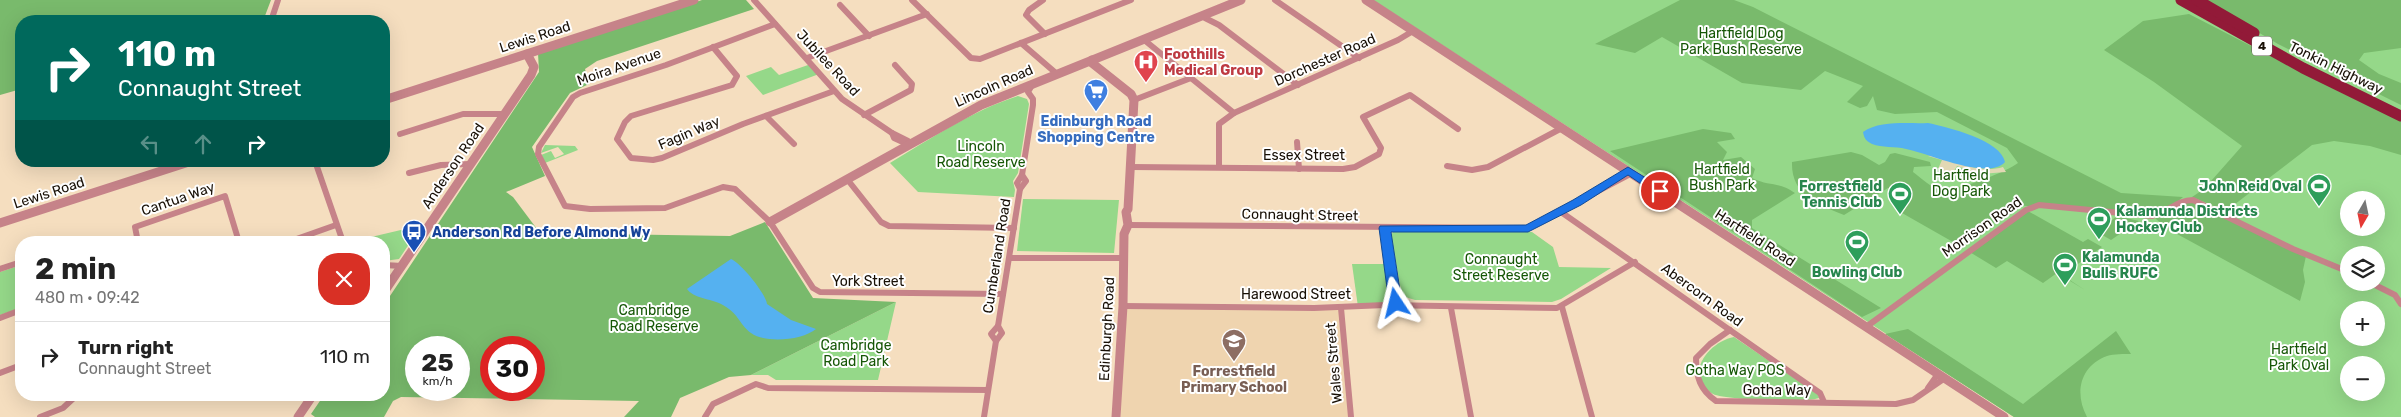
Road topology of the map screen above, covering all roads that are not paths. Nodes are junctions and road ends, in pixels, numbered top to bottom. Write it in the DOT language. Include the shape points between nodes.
graph roads {
  1 [pos="278,0"];
  2 [pos="694,0"];
  3 [pos="754,0"];
  4 [pos="912,0"];
  5 [pos="1043,0"];
  6 [pos="1131,0"];
  7 [pos="1241,0"];
  8 [pos="1275,0"];
  9 [pos="1366,0"];
  10 [pos="2181,0"];
  11 [pos="2197,0"];
  12 [pos="840,5"];
  13 [pos="927,14"];
  14 [pos="273,15"];
  15 [pos="1207,16"];
  16 [pos="775,24"];
  17 [pos="1416,33"];
  18 [pos="1045,34"];
  19 [pos="868,36"];
  20 [pos="1143,40"];
  21 [pos="1021,44"];
  22 [pos="712,47"];
  23 [pos="527,54"];
  24 [pos="807,58"];
  25 [pos="1360,58"];
  26 [pos="1093,61"];
  27 [pos="894,65"];
  28 [pos="1057,74"];
  29 [pos="1191,78"];
  30 [pos="1298,85"];
  31 [pos="834,91"];
  32 [pos="1025,91"];
  33 [pos="390,98"];
  34 [pos="1134,100"];
  35 [pos="2401,109"];
  36 [pos="1234,113"];
  37 [pos="505,114"];
  38 [pos="864,115"];
  39 [pos="766,116"];
  40 [pos="2401,116"];
  41 [pos="1562,128"];
  42 [pos="1458,129"];
  43 [pos="400,134"];
  44 [pos="1297,142"];
  45 [pos="906,143"];
  46 [pos="794,144"];
  47 [pos="891,154"];
  48 [pos="470,164"];
  49 [pos="1447,166"];
  50 [pos="173,167"];
  51 [pos="317,167"];
  52 [pos="1219,167"];
  53 [pos="1131,168"];
  54 [pos="1299,169"];
  55 [pos="1630,171"];
  56 [pos="409,173"];
  57 [pos="1022,175"];
  58 [pos="847,179"];
  59 [pos="1020,189"];
  60 [pos="1562,212"];
  61 [pos="770,222"];
  62 [pos="0,223"];
  63 [pos="336,225"];
  64 [pos="1132,226"];
  65 [pos="1014,228"];
  66 [pos="1384,228"];
  67 [pos="137,236"];
  68 [pos="237,236"];
  69 [pos="305,236"];
  70 [pos="341,236"];
  71 [pos="1010,258"];
  72 [pos="1125,258"];
  73 [pos="1635,262"];
  74 [pos="15,264"];
  75 [pos="390,265"];
  76 [pos="402,266"];
  77 [pos="2340,268"];
  78 [pos="0,269"];
  79 [pos="390,283"];
  80 [pos="2385,291"];
  81 [pos="1003,294"];
  82 [pos="1396,303"];
  83 [pos="2401,304"];
  84 [pos="1123,306"];
  85 [pos="1562,307"];
  86 [pos="1341,308"];
  87 [pos="1451,308"];
  88 [pos="15,312"];
  89 [pos="0,318"];
  90 [pos="1866,327"];
  91 [pos="1730,330"];
  92 [pos="15,367"];
  93 [pos="0,373"];
  94 [pos="1941,376"];
  95 [pos="988,390"];
  96 [pos="71,401"];
  97 [pos="309,401"];
  98 [pos="1824,402"];
  99 [pos="40,417"];
  100 [pos="298,417"];
  101 [pos="705,417"];
  102 [pos="984,417"];
  103 [pos="1116,417"];
  104 [pos="1352,417"];
  105 [pos="1471,417"];
  106 [pos="1592,417"];
  107 [pos="2004,417"];
  1 -- 14 [label="street"];
  2 -- 23 [label="street, Lewis Road"];
  3 -- 16 [label="street, Jubilee Road"];
  4 -- 13 [label="street"];
  5 -- 18 [label="street" via="1026,15"];
  6 -- 18 [label="street"];
  7 -- 15 [label="street, Lincoln Road"];
  8 -- 25 [label="street"];
  9 -- 17 [label="street, Hartfield Road"];
  10 -- 40 [label="highway, Tonkin Highway / 4" via="2303,68"];
  11 -- 35 [label="highway, Tonkin Highway / 4" via="2290,53"];
  12 -- 19 [label="street"];
  13 -- 19 [label="street"];
  13 -- 21 [label="street" via="971,58 980,59"];
  15 -- 20 [label="street, Lincoln Road"];
  15 -- 30 [label="street"];
  16 -- 22 [label="street, Moira Avenue"];
  16 -- 24 [label="street, Jubilee Road"];
  17 -- 25 [label="street, Dorchester Road"];
  17 -- 41 [label="street, Hartfield Road"];
  18 -- 21 [label="street"];
  19 -- 24 [label="street"];
  20 -- 26 [label="street, Lincoln Road"];
  20 -- 29 [label="street"];
  21 -- 28 [label="street"];
  22 -- 39 [label="street, Fagin Way" via="737,76 732,85 631,116 617,139 631,158 662,158"];
  22 -- 61 [label="street, Moira Avenue" via="580,92 539,147 538,154 565,206 590,209 666,208 723,187 735,189"];
  23 -- 33 [label="street, Lewis Road"];
  23 -- 37 [label="street, Anderson Road" via="534,69"];
  24 -- 31 [label="street, Jubilee Road"];
  25 -- 30 [label="street, Dorchester Road"];
  26 -- 28 [label="street, Lincoln Road"];
  26 -- 34 [label="street"];
  27 -- 38 [label="street" via="912,84 911,90"];
  28 -- 32 [label="street, Lincoln Road" via="1036,82"];
  29 -- 34 [label="street"];
  29 -- 36 [label="street"];
  30 -- 36 [label="street, Dorchester Road"];
  31 -- 38 [label="street, Jubilee Road"];
  31 -- 39 [label="street, Fagin Way"];
  32 -- 45 [label="street, Lincoln Road" via="1008,93"];
  32 -- 57 [label="street, Cumberland Road" via="1033,99 1033,106"];
  34 -- 53 [label="street, Edinburgh Road"];
  36 -- 52 [label="street" via="1218,124"];
  37 -- 43 [label="street" via="463,114"];
  37 -- 48 [label="street, Anderson Road"];
  38 -- 45 [label="street, Jubilee Road"];
  39 -- 46 [label="street"];
  41 -- 49 [label="street" via="1488,168 1472,170"];
  41 -- 55 [label="street, Hartfield Road"];
  42 -- 54 [label="street, Essex Street" via="1410,95 1363,117 1381,148 1371,160 1343,169"];
  44 -- 54 [label="street"];
  45 -- 47 [label="street, Lincoln Road"];
  47 -- 58 [label="street, Lincoln Road"];
  48 -- 56 [label="street" via="441,165"];
  48 -- 76 [label="street, Anderson Road"];
  50 -- 62 [label="street, Lewis Road"];
  51 -- 63 [label="street"];
  52 -- 53 [label="street, Essex Street"];
  52 -- 54 [label="street, Essex Street"];
  53 -- 64 [label="street, Edinburgh Road" via="1126,212"];
  55 -- 60 [label="street, Connaught Street"];
  55 -- 90 [label="street, Hartfield Road"];
  57 -- 59 [label="street, Cumberland Road" via="1026,180"];
  58 -- 61 [label="street, Lincoln Road"];
  58 -- 65 [label="street" via="881,222 889,226"];
  59 -- 65 [label="street, Cumberland Road"];
  60 -- 66 [label="street, Connaught Street" via="1536,226 1519,229"];
  60 -- 73 [label="street, Abercorn Road"];
  61 -- 81 [label="street, York Street" via="813,288 820,292"];
  63 -- 69 [label="street"];
  63 -- 70 [label="street"];
  64 -- 66 [label="street, Connaught Street"];
  64 -- 72 [label="street, Edinburgh Road" via="1124,234"];
  65 -- 71 [label="street, Cumberland Road"];
  66 -- 82 [label="street"];
  67 -- 68 [label="street, Cantua Way" via="136,227 225,196"];
  71 -- 72 [label="street"];
  71 -- 81 [label="street, Cumberland Road"];
  72 -- 84 [label="street, Edinburgh Road"];
  73 -- 85 [label="street"];
  73 -- 91 [label="street, Abercorn Road"];
  74 -- 78 [label="street"];
  75 -- 76 [label="street"];
  76 -- 79 [label="street, Anderson Road"];
  77 -- 90 [label="street, Morrison Road" via="2293,249 2193,200 2184,200 2165,214 2152,216 2036,206 1968,251"];
  80 -- 83 [label="street"];
  81 -- 95 [label="street, Cumberland Road" via="998,326 1002,333 996,341"];
  82 -- 86 [label="street, Harewood Street" via="1382,307"];
  82 -- 87 [label="street, Harewood Street" via="1409,307"];
  84 -- 86 [label="street, Harewood Street"];
  84 -- 103 [label="street, Edinburgh Road"];
  85 -- 87 [label="street, Harewood Street"];
  85 -- 106 [label="street"];
  86 -- 104 [label="street, Wales Street"];
  87 -- 105 [label="street"];
  88 -- 89 [label="street"];
  90 -- 94 [label="street, Hartfield Road"];
  91 -- 98 [label="street, Abercorn Road" via="1820,393"];
  91 -- 98 [label="street, Gotha Way" via="1696,358 1698,383 1707,396 1716,401"];
  92 -- 93 [label="street"];
  94 -- 98 [label="street, Gotha Way" via="1936,386 1912,400 1896,404"];
  94 -- 107 [label="street, Hartfield Road"];
  95 -- 101 [label="street" via="768,388 756,384 713,404"];
  95 -- 102 [label="street, Cumberland Road"];
  96 -- 99 [label="street" via="63,408"];
  97 -- 100 [label="street"];
}
